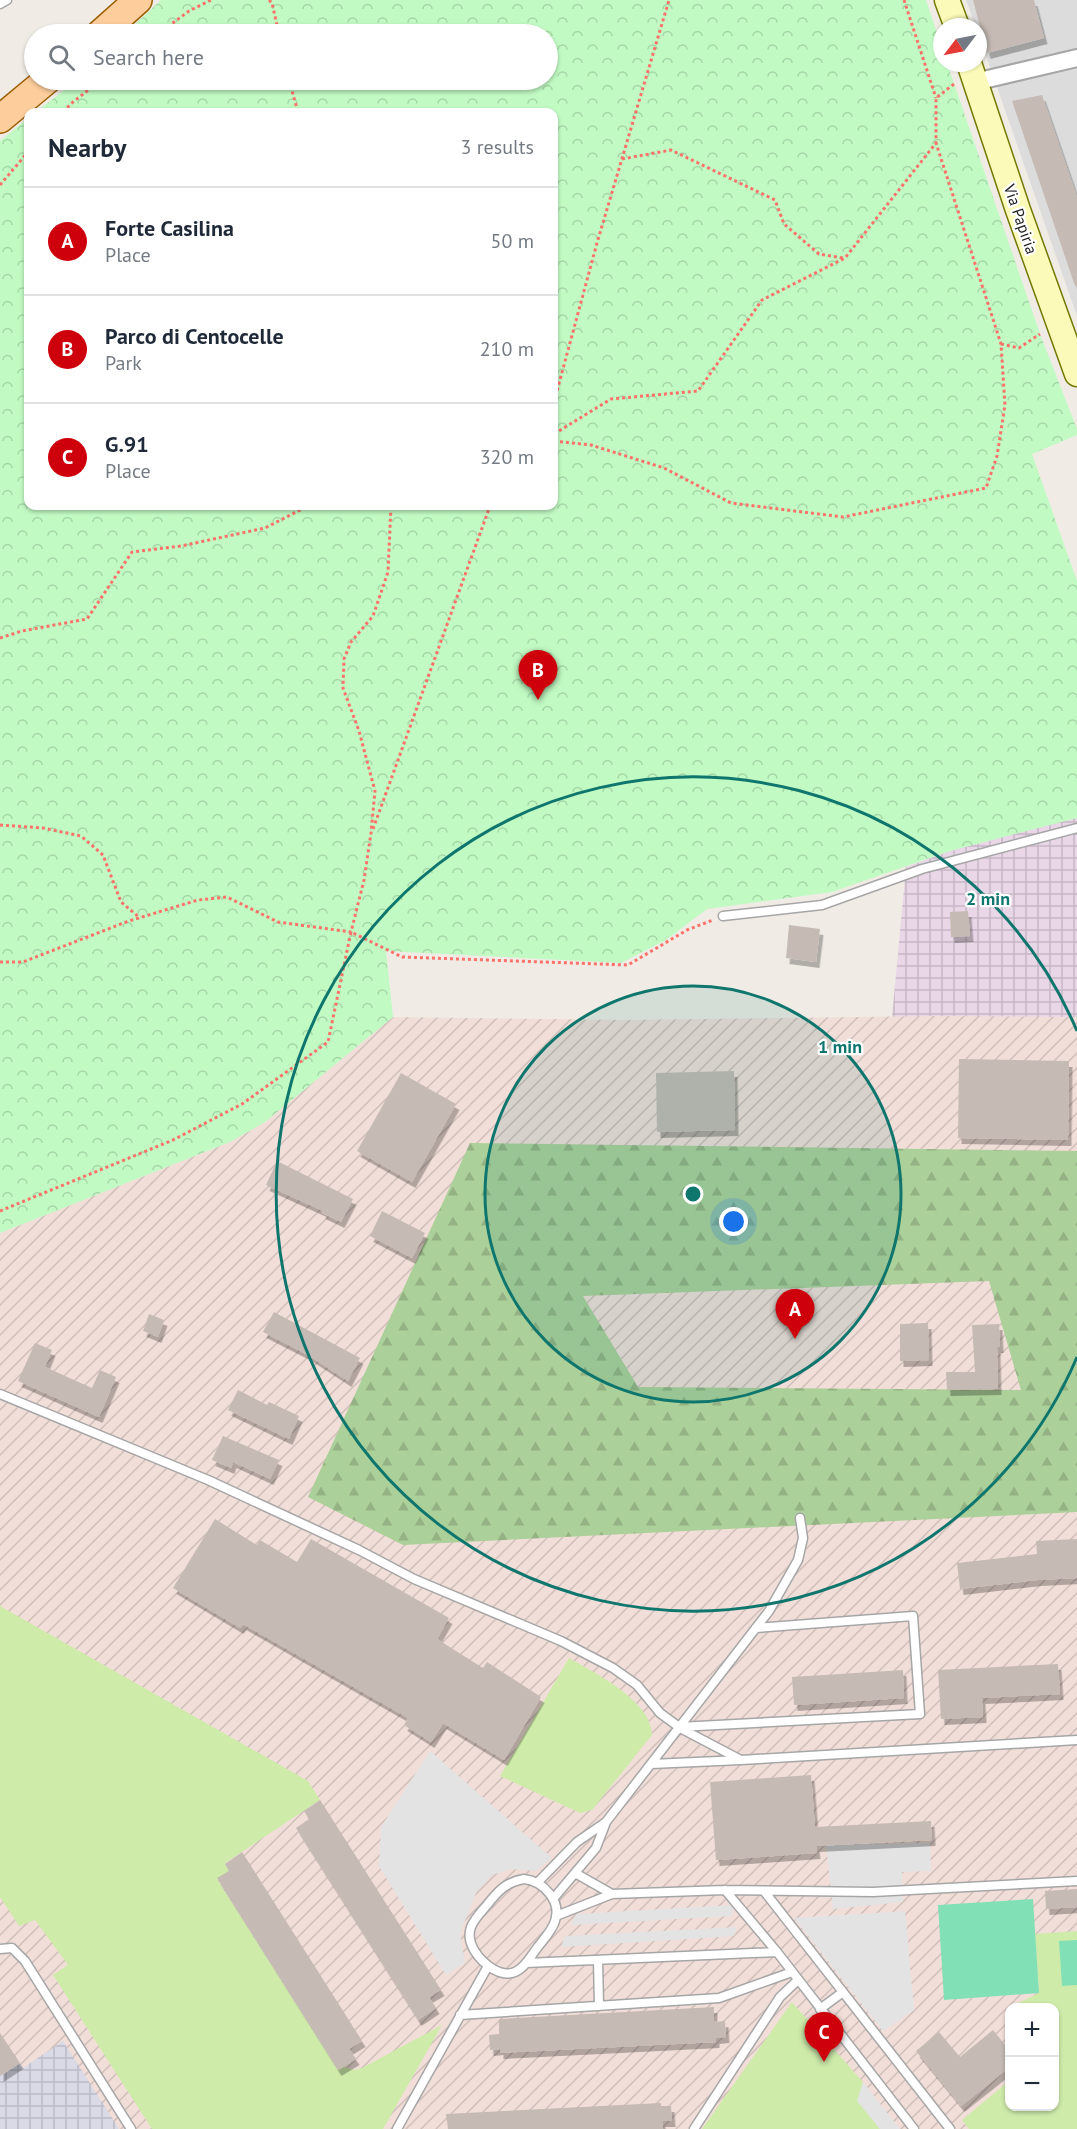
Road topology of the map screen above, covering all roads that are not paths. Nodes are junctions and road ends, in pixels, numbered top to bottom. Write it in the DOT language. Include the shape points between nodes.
graph roads {
  1 [pos="7,0"];
  2 [pos="138,0"];
  3 [pos="947,0"];
  4 [pos="0,4"];
  5 [pos="954,18"];
  6 [pos="111,24"];
  7 [pos="1077,58"];
  8 [pos="966,76"];
  9 [pos="35,90"];
  10 [pos="0,119"];
  11 [pos="1073,349"];
  12 [pos="1077,374"];
  13 [pos="1077,828"];
  14 [pos="723,916"];
  15 [pos="0,1394"];
  16 [pos="801,1518"];
  17 [pos="756,1628"];
  18 [pos="679,1727"];
  19 [pos="1077,1740"];
  20 [pos="741,1760"];
  21 [pos="651,1764"];
  22 [pos="606,1822"];
  23 [pos="575,1874"];
  24 [pos="1077,1881"];
  25 [pos="537,1883"];
  26 [pos="725,1890"];
  27 [pos="764,1891"];
  28 [pos="612,1894"];
  29 [pos="553,1899"];
  30 [pos="556,1916"];
  31 [pos="0,1949"];
  32 [pos="777,1952"];
  33 [pos="598,1960"];
  34 [pos="526,1963"];
  35 [pos="488,1966"];
  36 [pos="792,1972"];
  37 [pos="798,1980"];
  38 [pos="843,1992"];
  39 [pos="599,2006"];
  40 [pos="820,2009"];
  41 [pos="460,2015"];
  42 [pos="131,2129"];
  43 [pos="397,2129"];
  44 [pos="694,2129"];
  45 [pos="914,2129"];
  46 [pos="950,2129"];
  1 -- 4 [label="lane"];
  2 -- 6 [label="main road"];
  3 -- 5 [label="street"];
  7 -- 8 [label="street"];
  8 -- 11 [label="street, Via Papiria"];
  9 -- 10 [label="main road"];
  11 -- 12 [label="street, Via Papiria"];
  13 -- 14 [label="lane" via="922,869 822,905"];
  15 -- 18 [label="lane" via="208,1480 414,1579 561,1641 638,1686 660,1713"];
  16 -- 17 [label="lane" via="803,1538 798,1560"];
  17 -- 18 [label="lane"];
  17 -- 18 [label="lane" via="913,1616 920,1714"];
  18 -- 20 [label="lane"];
  18 -- 21 [label="lane"];
  19 -- 20 [label="lane"];
  20 -- 21 [label="lane"];
  21 -- 22 [label="lane"];
  22 -- 23 [label="lane" via="596,1848"];
  22 -- 25 [label="lane" via="577,1842"];
  23 -- 28 [label="lane"];
  23 -- 29 [label="lane"];
  24 -- 27 [label="lane" via="873,1892"];
  25 -- 29 [label="lane"];
  25 -- 35 [label="lane" via="524,1879 505,1885 473,1922 469,1932 472,1947"];
  26 -- 27 [label="lane"];
  26 -- 28 [label="lane"];
  26 -- 32 [label="lane"];
  27 -- 38 [label="lane"];
  28 -- 30 [label="lane"];
  29 -- 30 [label="lane"];
  30 -- 34 [label="lane" via="553,1927"];
  31 -- 42 [label="lane" via="12,1948 24,1961"];
  32 -- 33 [label="lane"];
  32 -- 36 [label="lane"];
  33 -- 34 [label="lane"];
  33 -- 39 [label="lane"];
  34 -- 35 [label="lane" via="508,1974"];
  35 -- 41 [label="lane"];
  36 -- 37 [label="lane"];
  36 -- 39 [label="lane" via="719,1998"];
  37 -- 40 [label="lane"];
  37 -- 44 [label="lane" via="780,1997"];
  38 -- 40 [label="lane"];
  38 -- 46 [label="lane"];
  39 -- 41 [label="lane"];
  40 -- 45 [label="lane"];
  41 -- 43 [label="lane"];
}
